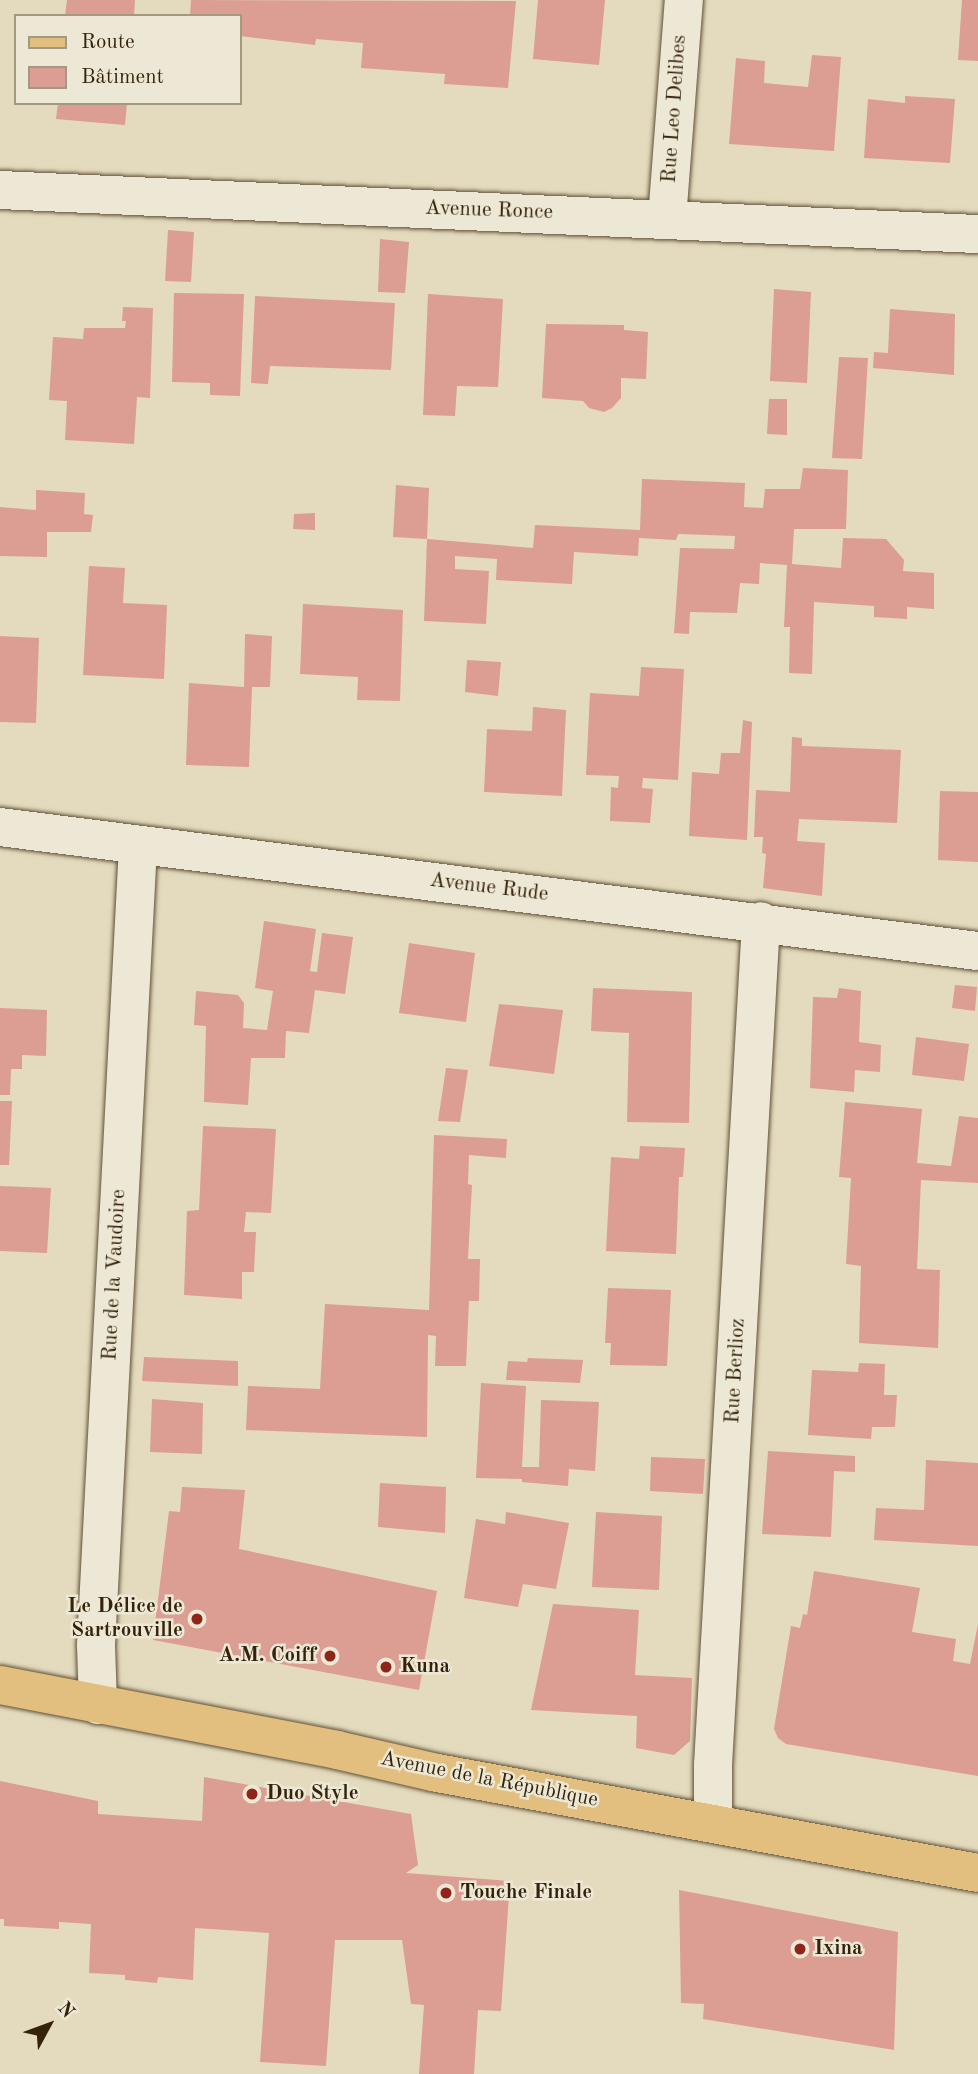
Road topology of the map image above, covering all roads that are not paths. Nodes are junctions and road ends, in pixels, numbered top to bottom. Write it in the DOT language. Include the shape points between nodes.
graph roads {
  1 [pos="684,0"];
  2 [pos="0,190"];
  3 [pos="667,219"];
  4 [pos="978,233"];
  5 [pos="0,827"];
  6 [pos="138,845"];
  7 [pos="761,921"];
  8 [pos="978,951"];
  9 [pos="0,1685"];
  10 [pos="98,1705"];
  11 [pos="713,1822"];
  12 [pos="978,1873"];
  1 -- 3 [label="street, Rue Leo Delibes"];
  2 -- 3 [label="street, Avenue Ronce"];
  3 -- 4 [label="street, Avenue Ronce"];
  5 -- 6 [label="street, Avenue Rude"];
  6 -- 7 [label="street, Avenue Rude"];
  6 -- 10 [label="street, Rue de la Vaudoire" via="96,1645"];
  7 -- 8 [label="street, Avenue Rude"];
  7 -- 11 [label="street, Rue Berlioz"];
  9 -- 10 [label="main road, Avenue de la République"];
  10 -- 11 [label="main road, Avenue de la République"];
  11 -- 12 [label="main road, Avenue de la République"];
}
